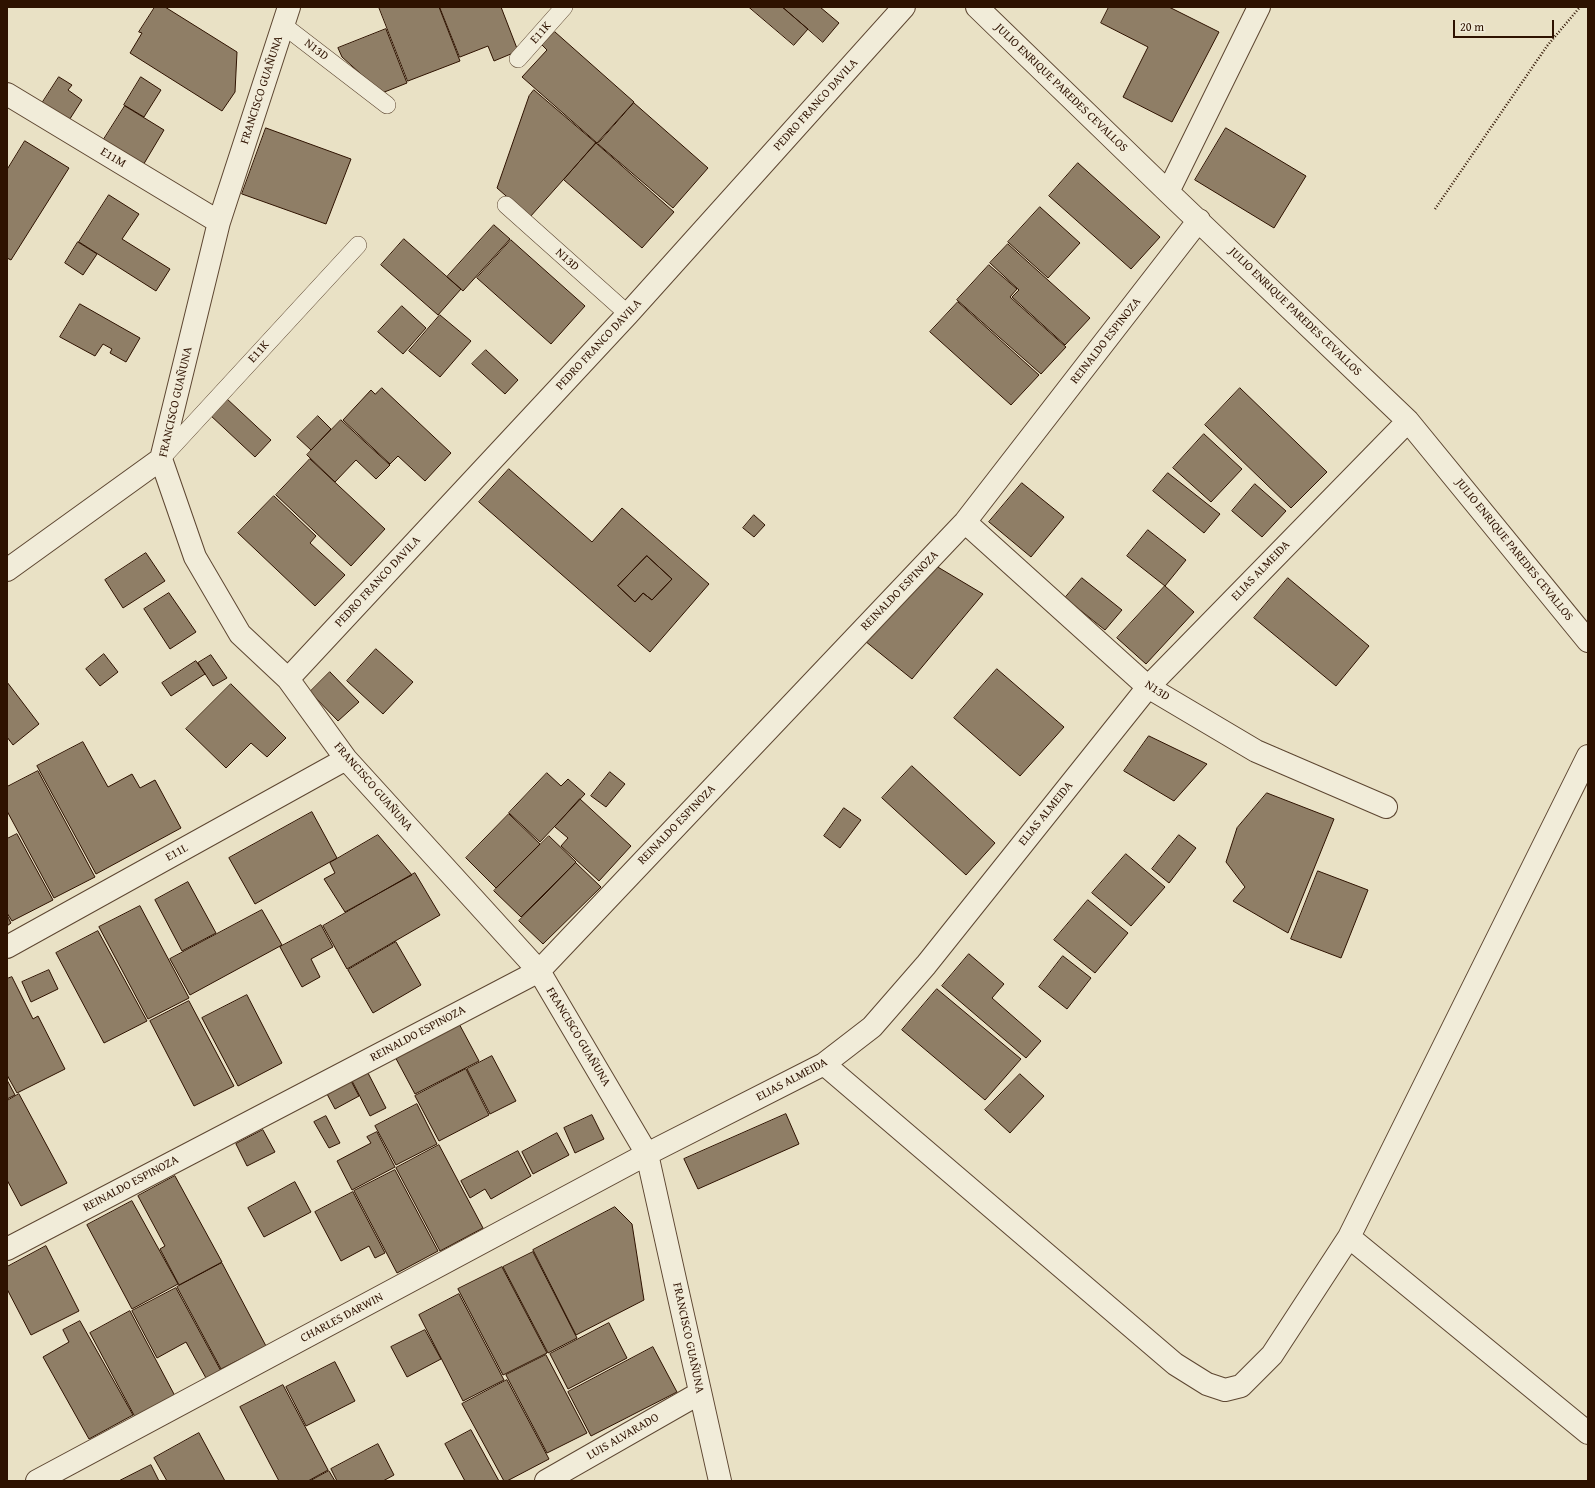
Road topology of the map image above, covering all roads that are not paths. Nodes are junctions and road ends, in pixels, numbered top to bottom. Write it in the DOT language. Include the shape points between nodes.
graph roads {
  1 [pos="564,7"];
  2 [pos="904,7"];
  3 [pos="977,7"];
  4 [pos="1259,7"];
  5 [pos="286,16"];
  6 [pos="518,59"];
  7 [pos="7,94"];
  8 [pos="387,105"];
  9 [pos="1168,192"];
  10 [pos="506,205"];
  11 [pos="1199,220"];
  12 [pos="219,222"];
  13 [pos="358,245"];
  14 [pos="628,314"];
  15 [pos="1408,420"];
  16 [pos="161,459"];
  17 [pos="965,522"];
  18 [pos="7,570"];
  19 [pos="1588,641"];
  20 [pos="288,678"];
  21 [pos="1148,686"];
  22 [pos="1588,756"];
  23 [pos="346,759"];
  24 [pos="1386,807"];
  25 [pos="7,947"];
  26 [pos="539,970"];
  27 [pos="824,1064"];
  28 [pos="647,1154"];
  29 [pos="1349,1237"];
  30 [pos="7,1249"];
  31 [pos="700,1393"];
  32 [pos="1588,1433"];
  33 [pos="37,1481"];
  34 [pos="546,1481"];
  35 [pos="720,1481"];
  1 -- 6 [label="lane, E11K"];
  2 -- 14 [label="street, PEDRO FRANCO DAVILA"];
  3 -- 9 [label="street, JULIO ENRIQUE PAREDES CEVALLOS"];
  4 -- 9 [label="street"];
  5 -- 8 [label="lane, N13D"];
  5 -- 12 [label="street, FRANCISCO GUAÑUNA"];
  7 -- 12 [label="street, E11M"];
  9 -- 11 [label="street, JULIO ENRIQUE PAREDES CEVALLOS"];
  10 -- 14 [label="lane, N13D"];
  11 -- 15 [label="street, JULIO ENRIQUE PAREDES CEVALLOS"];
  11 -- 17 [label="street, REINALDO ESPINOZA"];
  12 -- 16 [label="street, FRANCISCO GUAÑUNA"];
  13 -- 16 [label="lane, E11K"];
  14 -- 20 [label="street, PEDRO FRANCO DAVILA"];
  15 -- 19 [label="street, JULIO ENRIQUE PAREDES CEVALLOS"];
  15 -- 21 [label="street, ELIAS ALMEIDA"];
  16 -- 18 [label="street"];
  16 -- 20 [label="street, FRANCISCO GUAÑUNA" via="195,557 240,634"];
  17 -- 21 [label="street, N13D"];
  17 -- 26 [label="street, REINALDO ESPINOZA"];
  20 -- 23 [label="street, FRANCISCO GUAÑUNA"];
  21 -- 24 [label="street, N13D" via="1256,751"];
  21 -- 27 [label="street, ELIAS ALMEIDA" via="926,965 872,1027"];
  22 -- 29 [label="street"];
  23 -- 25 [label="street, E11L"];
  23 -- 26 [label="street, FRANCISCO GUAÑUNA"];
  26 -- 28 [label="street, FRANCISCO GUAÑUNA"];
  26 -- 30 [label="street, REINALDO ESPINOZA"];
  27 -- 28 [label="street, ELIAS ALMEIDA"];
  27 -- 29 [label="street" via="1175,1364 1206,1384 1225,1390 1241,1386 1272,1355"];
  28 -- 31 [label="street, FRANCISCO GUAÑUNA"];
  28 -- 33 [label="street, CHARLES DARWIN"];
  29 -- 32 [label="street"];
  31 -- 34 [label="street, LUIS ALVARADO"];
  31 -- 35 [label="street, FRANCISCO GUAÑUNA"];
}
